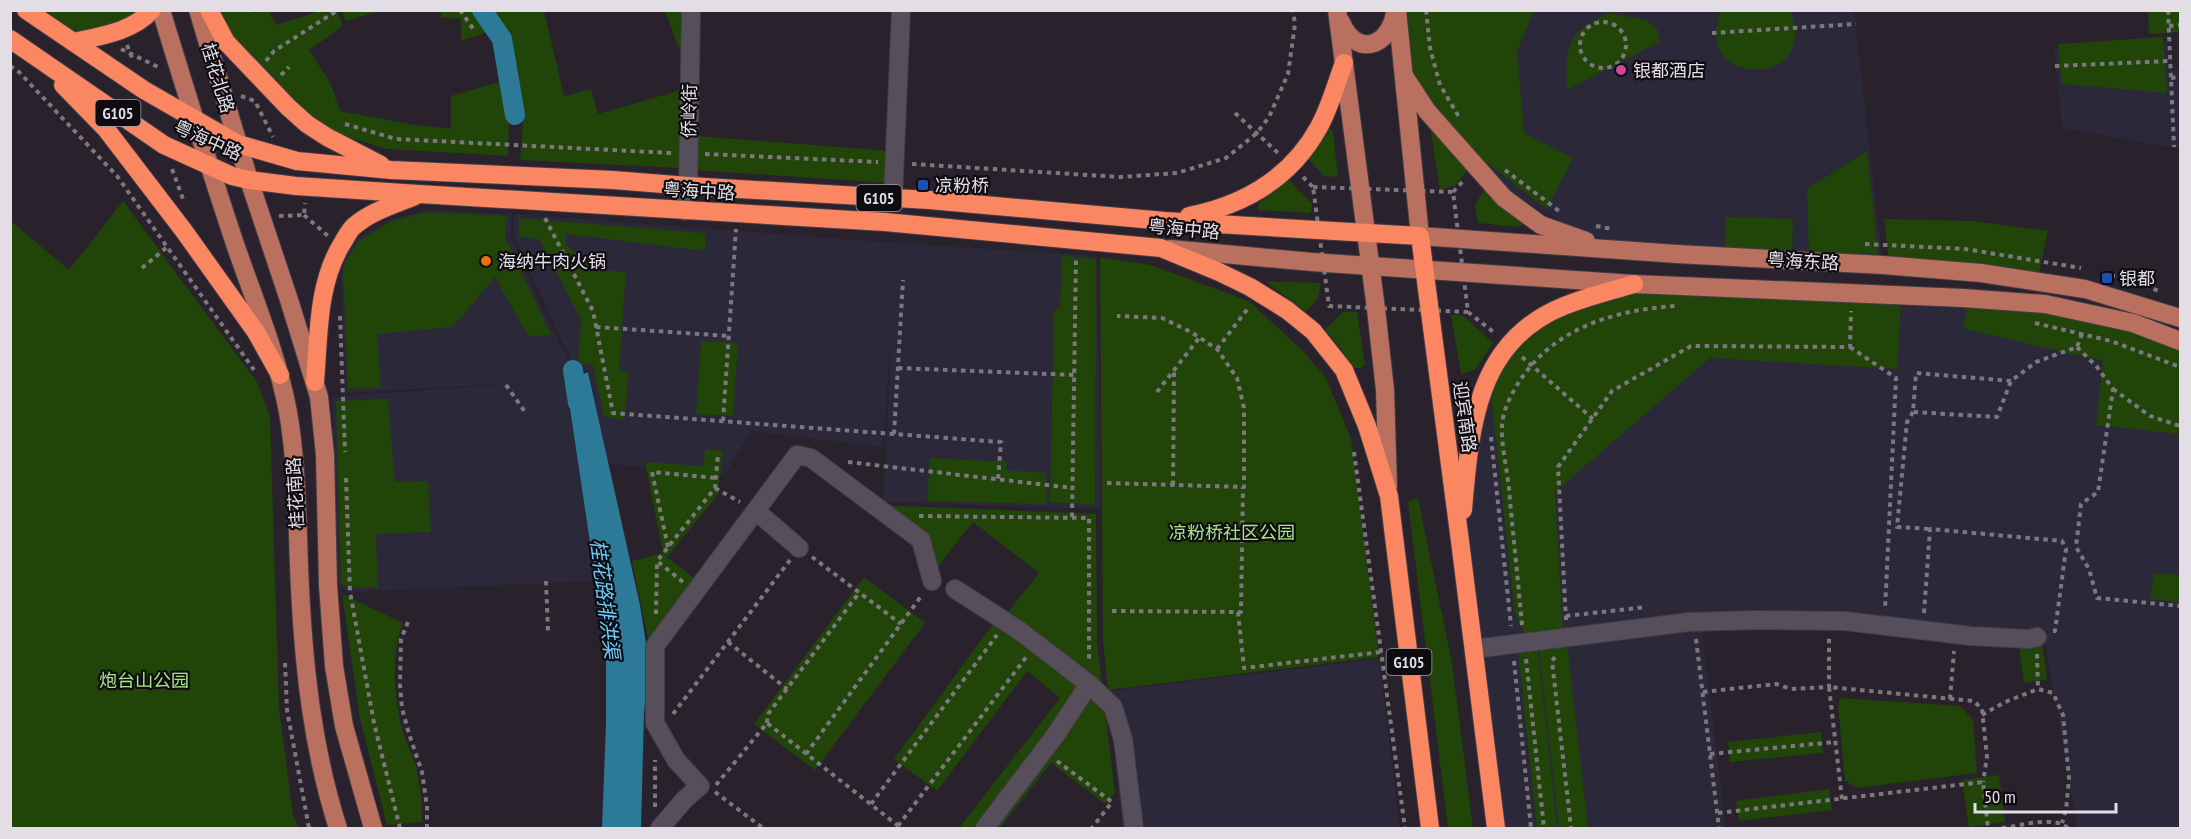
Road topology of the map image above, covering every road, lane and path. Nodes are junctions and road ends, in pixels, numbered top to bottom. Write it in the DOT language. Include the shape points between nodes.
graph roads {
  1 [pos="26,10"];
  2 [pos="152,10"];
  3 [pos="161,10"];
  4 [pos="198,10"];
  5 [pos="209,10"];
  6 [pos="338,10"];
  7 [pos="460,10"];
  8 [pos="691,10"];
  9 [pos="901,10"];
  10 [pos="1293,10"];
  11 [pos="1396,10"];
  12 [pos="1426,10"];
  13 [pos="2168,10"];
  14 [pos="1337,11"];
  15 [pos="1856,24"];
  16 [pos="2181,25"];
  17 [pos="2169,26"];
  18 [pos="474,30"];
  19 [pos="1712,33"];
  20 [pos="10,39"];
  21 [pos="73,42"];
  22 [pos="30,52"];
  23 [pos="1624,56"];
  24 [pos="2170,61"];
  25 [pos="1344,63"];
  26 [pos="264,64"];
  27 [pos="10,66"];
  28 [pos="2055,66"];
  29 [pos="1403,74"];
  30 [pos="2181,77"];
  31 [pos="2171,78"];
  32 [pos="1235,113"];
  33 [pos="194,117"];
  34 [pos="1460,119"];
  35 [pos="342,124"];
  36 [pos="1257,133"];
  37 [pos="238,144"];
  38 [pos="2174,147"];
  39 [pos="688,153"];
  40 [pos="895,163"];
  41 [pos="1290,165"];
  42 [pos="1501,166"];
  43 [pos="210,167"];
  44 [pos="391,170"];
  45 [pos="249,180"];
  46 [pos="688,186"];
  47 [pos="1313,187"];
  48 [pos="419,195"];
  49 [pos="893,199"];
  50 [pos="685,211"];
  51 [pos="554,216"];
  52 [pos="1566,216"];
  53 [pos="1165,221"];
  54 [pos="1593,225"];
  55 [pos="725,228"];
  56 [pos="1613,230"];
  57 [pos="184,231"];
  58 [pos="1366,233"];
  59 [pos="1419,237"];
  60 [pos="1859,243"];
  61 [pos="166,248"];
  62 [pos="1161,248"];
  63 [pos="1604,248"];
  64 [pos="1076,253"];
  65 [pos="1370,266"];
  66 [pos="142,268"];
  67 [pos="1424,270"];
  68 [pos="2088,270"];
  69 [pos="2098,272"];
  70 [pos="903,280"];
  71 [pos="1634,284"];
  72 [pos="1852,292"];
  73 [pos="2170,296"];
  74 [pos="1253,301"];
  75 [pos="1636,304"];
  76 [pos="1839,311"];
  77 [pos="1851,311"];
  78 [pos="1468,312"];
  79 [pos="1863,312"];
  80 [pos="340,313"];
  81 [pos="2089,314"];
  82 [pos="1117,316"];
  83 [pos="2181,318"];
  84 [pos="2027,322"];
  85 [pos="596,327"];
  86 [pos="2082,333"];
  87 [pos="729,336"];
  88 [pos="1199,338"];
  89 [pos="2181,341"];
  90 [pos="1508,344"];
  91 [pos="1850,347"];
  92 [pos="2077,347"];
  93 [pos="1217,349"];
  94 [pos="1530,365"];
  95 [pos="2181,367"];
  96 [pos="898,368"];
  97 [pos="1174,370"];
  98 [pos="280,375"];
  99 [pos="1074,375"];
  100 [pos="260,378"];
  101 [pos="2011,381"];
  102 [pos="315,382"];
  103 [pos="506,385"];
  104 [pos="2113,389"];
  105 [pos="1157,392"];
  106 [pos="525,412"];
  107 [pos="1913,412"];
  108 [pos="1593,419"];
  109 [pos="723,421"];
  110 [pos="2181,426"];
  111 [pos="894,434"];
  112 [pos="1491,435"];
  113 [pos="1354,451"];
  114 [pos="345,453"];
  115 [pos="718,454"];
  116 [pos="846,462"];
  117 [pos="346,476"];
  118 [pos="716,478"];
  119 [pos="998,479"];
  120 [pos="1107,483"];
  121 [pos="1173,485"];
  122 [pos="1243,487"];
  123 [pos="715,488"];
  124 [pos="1072,488"];
  125 [pos="1389,496"];
  126 [pos="756,511"];
  127 [pos="889,516"];
  128 [pos="1072,517"];
  129 [pos="1930,529"];
  130 [pos="1460,542"];
  131 [pos="668,548"];
  132 [pos="799,548"];
  133 [pos="657,561"];
  134 [pos="546,581"];
  135 [pos="932,581"];
  136 [pos="955,589"];
  137 [pos="695,592"];
  138 [pos="860,593"];
  139 [pos="2181,606"];
  140 [pos="1652,608"];
  141 [pos="1873,609"];
  142 [pos="1113,611"];
  143 [pos="1238,612"];
  144 [pos="1566,616"];
  145 [pos="1924,620"];
  146 [pos="1830,621"];
  147 [pos="408,622"];
  148 [pos="1006,622"];
  149 [pos="901,624"];
  150 [pos="2055,630"];
  151 [pos="548,631"];
  152 [pos="2041,633"];
  153 [pos="1695,634"];
  154 [pos="1955,635"];
  155 [pos="1567,637"];
  156 [pos="728,642"];
  157 [pos="1518,643"];
  158 [pos="1036,644"];
  159 [pos="655,646"];
  160 [pos="1473,649"];
  161 [pos="1381,652"];
  162 [pos="1089,684"];
  163 [pos="1829,687"];
  164 [pos="787,688"];
  165 [pos="2038,689"];
  166 [pos="1703,692"];
  167 [pos="1950,699"];
  168 [pos="1982,715"];
  169 [pos="767,723"];
  170 [pos="660,732"];
  171 [pos="1835,742"];
  172 [pos="1043,751"];
  173 [pos="806,754"];
  174 [pos="1710,754"];
  175 [pos="655,758"];
  176 [pos="1983,782"];
  177 [pos="1842,799"];
  178 [pos="871,804"];
  179 [pos="1718,813"];
  180 [pos="657,823"];
  181 [pos="2062,823"];
  182 [pos="900,827"];
  183 [pos="338,828"];
  184 [pos="373,828"];
  185 [pos="400,828"];
  186 [pos="427,828"];
  187 [pos="763,828"];
  188 [pos="985,828"];
  189 [pos="1092,828"];
  190 [pos="1134,828"];
  191 [pos="1405,828"];
  192 [pos="1430,828"];
  193 [pos="1496,828"];
  194 [pos="1531,828"];
  195 [pos="1544,828"];
  196 [pos="1571,828"];
  197 [pos="1719,828"];
  198 [pos="1988,828"];
  199 [pos="2002,828"];
  200 [pos="2068,828"];
  1 -- 21 [label="highway, 粤海中路 / G105"];
  2 -- 21 [label="highway" via="144,19 122,30"];
  3 -- 33 [label="main road, 桂花北路"];
  4 -- 37 [label="main road, 桂花北路"];
  5 -- 44 [label="highway" via="226,42 307,124"];
  6 -- 26 [label="path" via="274,51"];
  7 -- 18 [label="path"];
  8 -- 39 [label="street, 侨岭街"];
  9 -- 40 [label="street"];
  10 -- 36 [label="path" via="1295,24 1288,74 1269,117"];
  11 -- 14 [label="main road" via="1389,32 1374,44 1354,41 1345,32"];
  11 -- 29 [label="main road, 迎宾南路"];
  12 -- 34 [label="path" via="1430,48 1440,85"];
  13 -- 17 [label="path"];
  14 -- 25 [label="main road"];
  15 -- 19 [label="path"];
  16 -- 17 [label="path"];
  17 -- 24 [label="path"];
  20 -- 22 [label="highway, 粤海中路 / G105"];
  21 -- 33 [label="highway, 粤海中路 / G105" via="144,90"];
  22 -- 43 [label="highway, 粤海中路 / G105" via="164,145"];
  22 -- 57 [label="highway" via="106,129"];
  23 -- 23 [label="path" via="1626,41 1613,24 1598,22 1581,38 1581,53 1591,65 1606,68"];
  24 -- 28 [label="path"];
  24 -- 31 [label="path"];
  25 -- 41 [label="highway" via="1319,126"];
  25 -- 58 [label="main road"];
  27 -- 61 [label="path" via="117,176"];
  29 -- 59 [label="main road, 迎宾南路"];
  29 -- 63 [label="main road" via="1427,111 1504,198 1541,225"];
  30 -- 31 [label="path"];
  31 -- 38 [label="path"];
  32 -- 36 [label="path"];
  33 -- 37 [label="highway, 粤海中路 / G105"];
  33 -- 43 [label="main road, 桂花北路"];
  35 -- 39 [label="path" via="396,139"];
  36 -- 40 [label="path" via="1226,158 1177,173 1120,177"];
  36 -- 41 [label="path"];
  37 -- 44 [label="highway, 粤海中路 / G105" via="297,161"];
  37 -- 45 [label="main road, 桂花北路"];
  39 -- 40 [label="path"];
  39 -- 46 [label="street, 侨岭街"];
  40 -- 49 [label="street"];
  41 -- 47 [label="path"];
  41 -- 53 [label="highway" via="1244,200"];
  42 -- 52 [label="path"];
  43 -- 45 [label="highway, 粤海中路 / G105"];
  43 -- 98 [label="main road, 桂花南路"];
  44 -- 46 [label="highway, 粤海中路 / G105"];
  45 -- 48 [label="highway, 粤海中路 / G105"];
  45 -- 102 [label="main road, 桂花南路"];
  46 -- 49 [label="highway, 粤海中路 / G105"];
  46 -- 50 [label="street, 侨岭街"];
  48 -- 50 [label="highway, 粤海中路 / G105"];
  48 -- 102 [label="highway" via="372,213 352,228 340,247 329,269 322,301"];
  49 -- 53 [label="highway, 粤海中路 / G105"];
  50 -- 62 [label="highway, 粤海中路 / G105" via="885,222"];
  51 -- 85 [label="path" via="543,215 593,311"];
  53 -- 58 [label="highway, 粤海中路 / G105"];
  54 -- 56 [label="path"];
  55 -- 87 [label="path" via="736,229"];
  57 -- 61 [label="path"];
  57 -- 98 [label="highway" via="256,332"];
  58 -- 59 [label="highway, 粤海中路 / G105"];
  58 -- 65 [label="main road"];
  59 -- 63 [label="main road, 粤海东路"];
  59 -- 67 [label="highway, 迎宾南路"];
  60 -- 68 [label="path" via="1965,249"];
  61 -- 66 [label="path"];
  61 -- 100 [label="path"];
  62 -- 65 [label="main road, 粤海中路"];
  62 -- 125 [label="highway" via="1250,287 1287,309 1313,331 1344,370"];
  63 -- 83 [label="main road, 粤海东路" via="1981,273 2085,289"];
  64 -- 99 [label="path"];
  65 -- 67 [label="main road, 粤海中路"];
  65 -- 125 [label="main road" via="1385,390"];
  67 -- 71 [label="main road, 粤海东路"];
  67 -- 130 [label="highway, 迎宾南路"];
  69 -- 73 [label="path"];
  70 -- 96 [label="path"];
  71 -- 72 [label="main road, 粤海东路"];
  71 -- 90 [label="highway" via="1563,306"];
  72 -- 77 [label="path"];
  72 -- 81 [label="main road, 粤海东路" via="2045,304"];
  74 -- 93 [label="path"];
  75 -- 94 [label="path" via="1676,306 1588,323 1552,345"];
  76 -- 77 [label="path"];
  77 -- 79 [label="path"];
  77 -- 91 [label="path"];
  78 -- 90 [label="path"];
  80 -- 114 [label="path"];
  81 -- 86 [label="path"];
  81 -- 89 [label="main road, 粤海东路" via="2133,323"];
  82 -- 88 [label="path" via="1162,318"];
  84 -- 86 [label="path"];
  85 -- 87 [label="path"];
  85 -- 109 [label="path" via="613,413"];
  86 -- 92 [label="path"];
  86 -- 95 [label="path"];
  87 -- 109 [label="path"];
  88 -- 93 [label="path"];
  88 -- 97 [label="path"];
  90 -- 94 [label="path"];
  90 -- 130 [label="highway" via="1492,369 1473,426"];
  91 -- 108 [label="path" via="1691,346 1612,391"];
  91 -- 141 [label="path" via="1896,378 1885,609"];
  92 -- 101 [label="path" via="2036,362"];
  92 -- 104 [label="path"];
  93 -- 122 [label="path" via="1237,378 1244,408"];
  94 -- 108 [label="path"];
  94 -- 157 [label="path" via="1507,405 1502,424"];
  96 -- 99 [label="path"];
  96 -- 111 [label="path"];
  97 -- 105 [label="path"];
  97 -- 121 [label="path"];
  98 -- 183 [label="main road, 桂花南路" via="295,464 305,664 314,732"];
  99 -- 124 [label="path"];
  101 -- 107 [label="path" via="1997,417"];
  101 -- 107 [label="path" via="1916,373"];
  102 -- 184 [label="main road, 桂花南路" via="325,455 334,666 344,726"];
  103 -- 106 [label="path"];
  104 -- 110 [label="path" via="2150,416"];
  104 -- 139 [label="path" via="2098,492 2081,504 2076,546 2089,569 2097,598"];
  107 -- 129 [label="path" via="1907,422 1897,527"];
  108 -- 144 [label="path" via="1558,467"];
  109 -- 111 [label="path"];
  111 -- 119 [label="path" via="1001,442"];
  112 -- 157 [label="path"];
  113 -- 161 [label="path"];
  115 -- 118 [label="path"];
  116 -- 119 [label="path"];
  117 -- 185 [label="path" via="352,602 374,723"];
  118 -- 123 [label="path"];
  118 -- 131 [label="path" via="652,472"];
  119 -- 124 [label="path"];
  120 -- 121 [label="path"];
  121 -- 122 [label="path"];
  122 -- 143 [label="path"];
  123 -- 126 [label="path"];
  123 -- 131 [label="path"];
  124 -- 128 [label="path"];
  125 -- 192 [label="highway, G105"];
  126 -- 127 [label="street" via="797,455 811,458"];
  126 -- 132 [label="street"];
  126 -- 137 [label="street"];
  127 -- 128 [label="path"];
  127 -- 135 [label="street" via="921,540"];
  128 -- 162 [label="path" via="1089,518"];
  129 -- 145 [label="path"];
  129 -- 150 [label="path" via="2062,542 2066,549"];
  130 -- 160 [label="highway, 迎宾南路"];
  131 -- 133 [label="path"];
  132 -- 138 [label="path"];
  132 -- 156 [label="path"];
  133 -- 137 [label="path"];
  133 -- 159 [label="path"];
  134 -- 151 [label="path"];
  135 -- 149 [label="path"];
  136 -- 148 [label="street"];
  137 -- 159 [label="street"];
  138 -- 149 [label="path"];
  138 -- 164 [label="path"];
  140 -- 144 [label="path"];
  142 -- 143 [label="path"];
  143 -- 161 [label="path" via="1244,668"];
  144 -- 155 [label="path"];
  146 -- 154 [label="street"];
  146 -- 155 [label="street" via="1689,622"];
  146 -- 163 [label="path"];
  147 -- 186 [label="path" via="401,639 400,685 407,725 422,772"];
  148 -- 158 [label="street"];
  148 -- 178 [label="path"];
  149 -- 173 [label="path"];
  150 -- 152 [label="path"];
  150 -- 152 [label="path"];
  152 -- 154 [label="street" via="2029,639"];
  152 -- 165 [label="path"];
  153 -- 166 [label="path"];
  154 -- 167 [label="path"];
  155 -- 157 [label="street"];
  155 -- 196 [label="path" via="1552,661"];
  156 -- 164 [label="path"];
  156 -- 170 [label="path"];
  157 -- 160 [label="street"];
  157 -- 194 [label="path"];
  157 -- 195 [label="path"];
  158 -- 162 [label="street"];
  158 -- 182 [label="path"];
  159 -- 170 [label="street" via="655,723"];
  160 -- 193 [label="highway, 迎宾南路"];
  161 -- 191 [label="path"];
  162 -- 172 [label="street"];
  162 -- 190 [label="street" via="1113,707 1123,739"];
  163 -- 166 [label="path" via="1791,689 1776,684"];
  163 -- 167 [label="path"];
  163 -- 171 [label="path"];
  164 -- 169 [label="path" via="768,714"];
  165 -- 168 [label="path"];
  165 -- 181 [label="path" via="2053,693 2063,715 2069,778"];
  166 -- 174 [label="path"];
  167 -- 168 [label="path" via="1974,701"];
  168 -- 176 [label="path" via="1987,758"];
  169 -- 173 [label="path"];
  169 -- 187 [label="path" via="712,790"];
  170 -- 180 [label="street" via="676,760 700,786"];
  171 -- 174 [label="path"];
  171 -- 177 [label="path"];
  172 -- 188 [label="street"];
  172 -- 189 [label="path" via="1112,802"];
  173 -- 178 [label="path"];
  174 -- 179 [label="path"];
  175 -- 180 [label="path"];
  176 -- 177 [label="path"];
  176 -- 198 [label="path"];
  177 -- 179 [label="path"];
  178 -- 182 [label="path"];
  179 -- 197 [label="path"];
  181 -- 199 [label="path"];
  181 -- 200 [label="path"];
}
